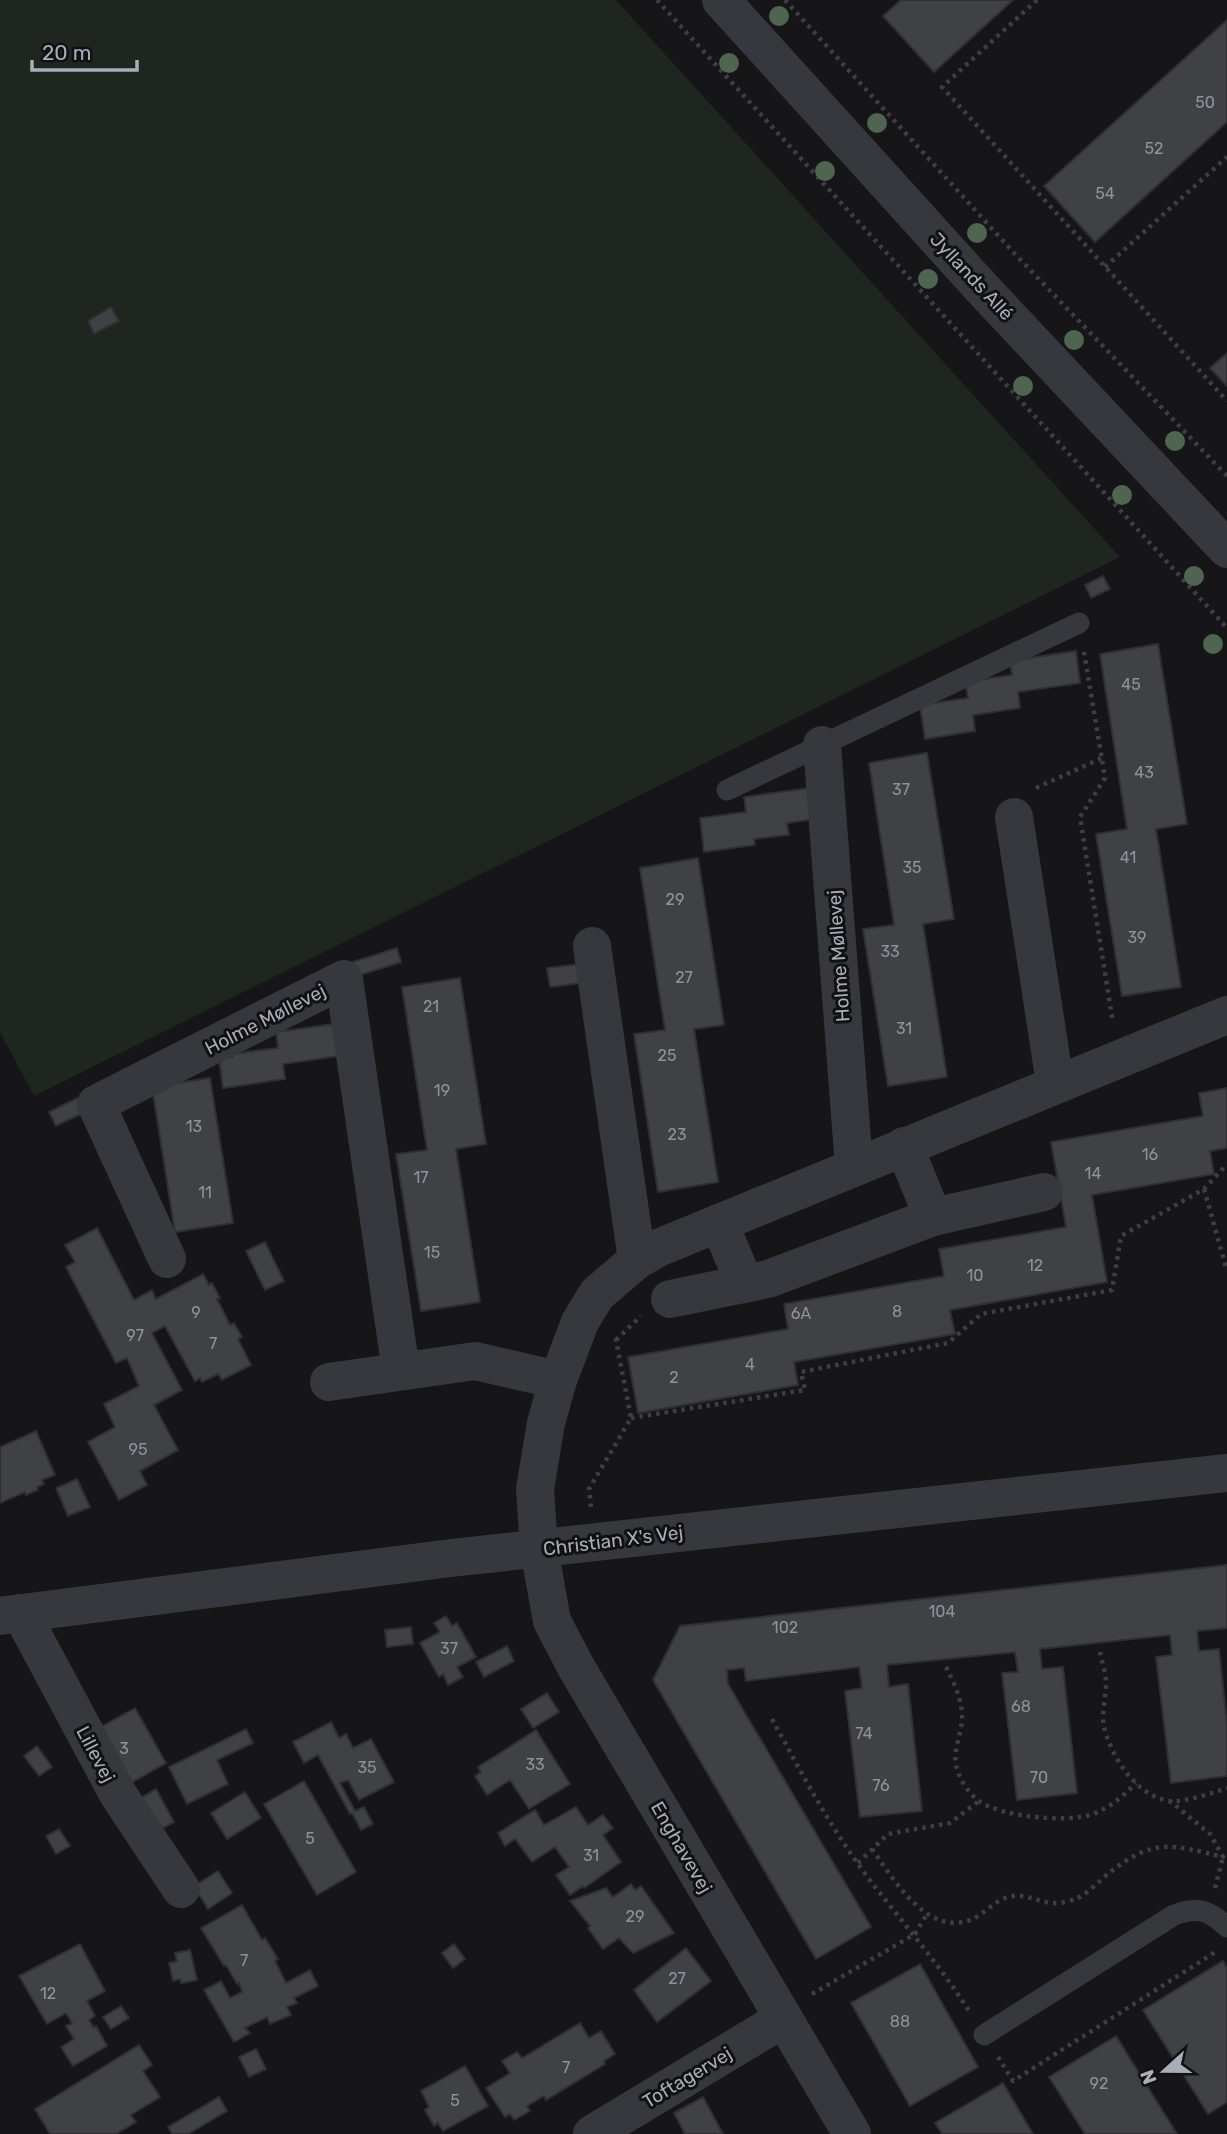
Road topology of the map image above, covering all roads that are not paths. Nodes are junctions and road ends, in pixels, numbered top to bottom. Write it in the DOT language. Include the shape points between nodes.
graph roads {
  1 [pos="721,0"];
  2 [pos="1227,549"];
  3 [pos="1079,623"];
  4 [pos="822,745"];
  5 [pos="727,790"];
  6 [pos="1014,817"];
  7 [pos="592,946"];
  8 [pos="1227,1015"];
  9 [pos="1055,1083"];
  10 [pos="904,1146"];
  11 [pos="855,1167"];
  12 [pos="1044,1192"];
  13 [pos="933,1217"];
  14 [pos="719,1223"];
  15 [pos="167,1259"];
  16 [pos="637,1260"];
  17 [pos="745,1284"];
  18 [pos="670,1299"];
  19 [pos="401,1371"];
  20 [pos="558,1380"];
  21 [pos="329,1382"];
  22 [pos="1227,1473"];
  23 [pos="539,1549"];
  24 [pos="11,1615"];
  25 [pos="181,1889"];
  26 [pos="1227,1927"];
  27 [pos="783,2019"];
  28 [pos="984,2035"];
  29 [pos="592,2134"];
  30 [pos="852,2134"];
  1 -- 2 [label="street, Jyllands Allé"];
  3 -- 4 [label="lane"];
  4 -- 5 [label="lane"];
  4 -- 11 [label="street, Holme Møllevej"];
  6 -- 9 [label="street"];
  7 -- 16 [label="street"];
  8 -- 9 [label="street"];
  9 -- 10 [label="street"];
  10 -- 11 [label="street"];
  10 -- 13 [label="street"];
  11 -- 14 [label="street"];
  12 -- 13 [label="street"];
  13 -- 17 [label="street"];
  14 -- 16 [label="street"];
  14 -- 17 [label="street"];
  15 -- 19 [label="street, Holme Møllevej" via="96,1104 344,979"];
  16 -- 20 [label="street" via="597,1294 580,1322"];
  17 -- 18 [label="street"];
  19 -- 20 [label="street" via="475,1361"];
  19 -- 21 [label="street"];
  20 -- 23 [label="street" via="535,1489"];
  22 -- 23 [label="street, Christian X's Vej"];
  23 -- 24 [label="street, Christian X's Vej"];
  23 -- 27 [label="street, Enghavevej" via="559,1637"];
  24 -- 25 [label="street, Lillevej"];
  26 -- 28 [label="lane" via="1206,1912 1190,1909 1174,1915"];
  27 -- 29 [label="street, Toftagervej"];
  27 -- 30 [label="street, Enghavevej"];
}
